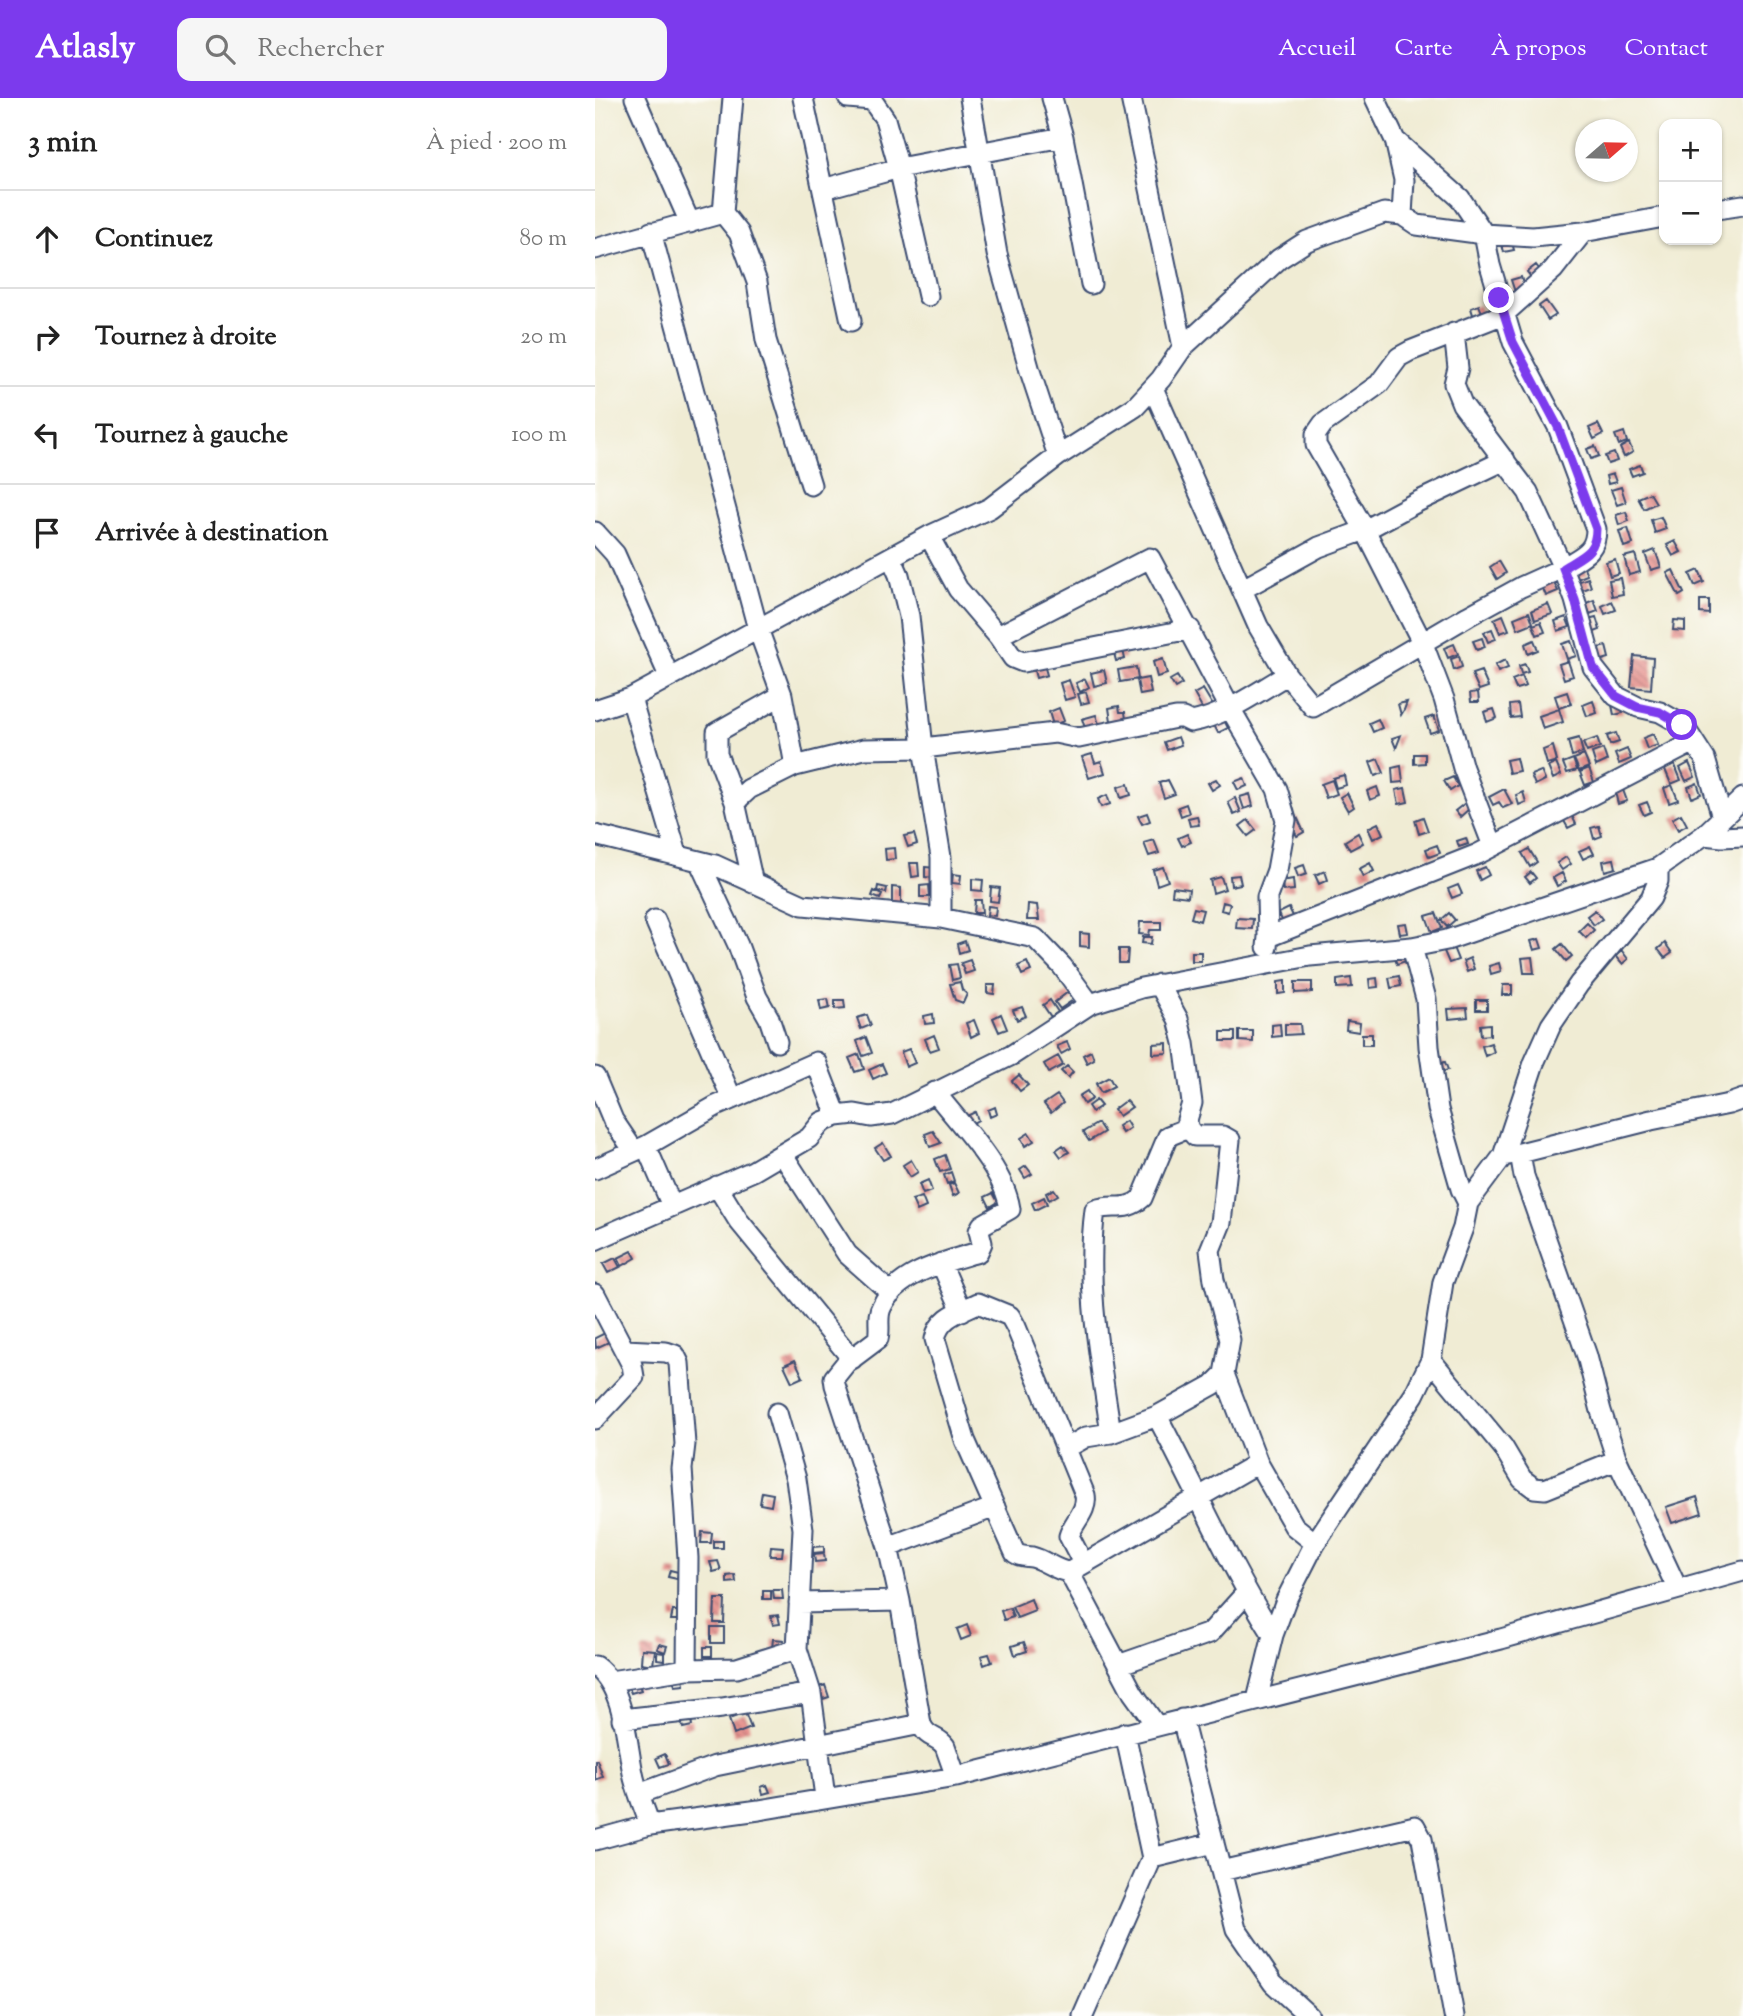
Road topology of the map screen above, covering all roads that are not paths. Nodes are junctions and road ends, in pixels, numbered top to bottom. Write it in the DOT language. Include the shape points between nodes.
graph roads {
  1 [pos="635,98"];
  2 [pos="733,98"];
  3 [pos="803,98"];
  4 [pos="848,98"];
  5 [pos="970,98"];
  6 [pos="1052,98"];
  7 [pos="1131,98"];
  8 [pos="1375,98"];
  9 [pos="1063,137"];
  10 [pos="1395,140"];
  11 [pos="981,153"];
  12 [pos="899,169"];
  13 [pos="823,189"];
  14 [pos="1743,205"];
  15 [pos="1722,208"];
  16 [pos="723,213"];
  17 [pos="1402,215"];
  18 [pos="1659,218"];
  19 [pos="690,223"];
  20 [pos="651,232"];
  21 [pos="1583,232"];
  22 [pos="1484,234"];
  23 [pos="595,249"];
  24 [pos="1091,284"];
  25 [pos="928,296"];
  26 [pos="1504,314"];
  27 [pos="851,321"];
  28 [pos="1454,333"];
  29 [pos="1183,347"];
  30 [pos="1153,388"];
  31 [pos="1058,456"];
  32 [pos="1505,460"];
  33 [pos="811,485"];
  34 [pos="1365,530"];
  35 [pos="595,533"];
  36 [pos="929,536"];
  37 [pos="605,554"];
  38 [pos="891,557"];
  39 [pos="1563,568"];
  40 [pos="1243,589"];
  41 [pos="758,629"];
  42 [pos="1190,629"];
  43 [pos="998,636"];
  44 [pos="1423,644"];
  45 [pos="1287,675"];
  46 [pos="669,676"];
  47 [pos="782,695"];
  48 [pos="631,698"];
  49 [pos="1230,708"];
  50 [pos="595,710"];
  51 [pos="1694,742"];
  52 [pos="923,748"];
  53 [pos="795,766"];
  54 [pos="1743,798"];
  55 [pos="735,802"];
  56 [pos="1722,817"];
  57 [pos="595,835"];
  58 [pos="1704,835"];
  59 [pos="1743,836"];
  60 [pos="1493,846"];
  61 [pos="677,854"];
  62 [pos="699,861"];
  63 [pos="1658,868"];
  64 [pos="753,883"];
  65 [pos="941,918"];
  66 [pos="655,920"];
  67 [pos="1268,937"];
  68 [pos="1412,947"];
  69 [pos="1265,966"];
  70 [pos="1159,984"];
  71 [pos="1090,1004"];
  72 [pos="777,1042"];
  73 [pos="595,1077"];
  74 [pos="935,1093"];
  75 [pos="732,1099"];
  76 [pos="1743,1099"];
  77 [pos="837,1116"];
  78 [pos="1188,1128"];
  79 [pos="640,1148"];
  80 [pos="1511,1154"];
  81 [pos="783,1155"];
  82 [pos="595,1169"];
  83 [pos="717,1186"];
  84 [pos="1468,1203"];
  85 [pos="672,1206"];
  86 [pos="595,1240"];
  87 [pos="941,1263"];
  88 [pos="891,1293"];
  89 [pos="595,1294"];
  90 [pos="962,1311"];
  91 [pos="625,1350"];
  92 [pos="852,1359"];
  93 [pos="1431,1360"];
  94 [pos="1224,1374"];
  95 [pos="777,1413"];
  96 [pos="1157,1416"];
  97 [pos="595,1419"];
  98 [pos="1111,1433"];
  99 [pos="1065,1449"];
  100 [pos="1617,1460"];
  101 [pos="1258,1463"];
  102 [pos="1200,1497"];
  103 [pos="995,1507"];
  104 [pos="1315,1543"];
  105 [pos="888,1547"];
  106 [pos="1076,1568"];
  107 [pos="1743,1571"];
  108 [pos="1677,1588"];
  109 [pos="1246,1593"];
  110 [pos="900,1601"];
  111 [pos="799,1603"];
  112 [pos="1273,1635"];
  113 [pos="797,1649"];
  114 [pos="1118,1665"];
  115 [pos="595,1666"];
  116 [pos="687,1669"];
  117 [pos="610,1681"];
  118 [pos="811,1693"];
  119 [pos="1257,1700"];
  120 [pos="622,1719"];
  121 [pos="1182,1719"];
  122 [pos="921,1724"];
  123 [pos="1156,1726"];
  124 [pos="1125,1733"];
  125 [pos="819,1746"];
  126 [pos="956,1777"];
  127 [pos="639,1794"];
  128 [pos="825,1797"];
  129 [pos="650,1825"];
  130 [pos="595,1840"];
  131 [pos="1214,1843"];
  132 [pos="1151,1858"];
  133 [pos="1221,1871"];
  134 [pos="1083,2016"];
  135 [pos="1309,2016"];
  136 [pos="1454,2016"];
  1 -- 19 [label="street"];
  2 -- 16 [label="street"];
  3 -- 13 [label="street"];
  4 -- 12 [label="street" via="872,100 885,118"];
  5 -- 11 [label="street"];
  6 -- 9 [label="street"];
  7 -- 29 [label="street"];
  8 -- 10 [label="street"];
  9 -- 11 [label="street"];
  9 -- 24 [label="street"];
  10 -- 17 [label="street" via="1404,180"];
  10 -- 22 [label="street" via="1460,198"];
  11 -- 12 [label="street"];
  11 -- 31 [label="street" via="997,254"];
  12 -- 13 [label="street"];
  12 -- 25 [label="street"];
  13 -- 27 [label="street"];
  14 -- 15 [label="street"];
  16 -- 19 [label="street"];
  16 -- 33 [label="street" via="739,233 757,282 766,340"];
  17 -- 22 [label="street" via="1417,225"];
  17 -- 29 [label="street" via="1384,213 1307,241 1279,259"];
  18 -- 21 [label="street"];
  19 -- 20 [label="street"];
  20 -- 23 [label="street"];
  20 -- 41 [label="street"];
  21 -- 22 [label="street" via="1533,237"];
  21 -- 26 [label="street" via="1553,270"];
  22 -- 26 [label="street"];
  26 -- 28 [label="street"];
  26 -- 39 [label="street" via="1513,342 1558,427 1596,529 1591,550"];
  28 -- 32 [label="street" via="1456,391"];
  28 -- 34 [label="street" via="1399,357 1379,384 1316,434 1316,444"];
  29 -- 30 [label="street"];
  30 -- 31 [label="street" via="1135,407"];
  30 -- 40 [label="street"];
  31 -- 36 [label="street" via="990,508"];
  32 -- 34 [label="street"];
  32 -- 39 [label="street" via="1528,492"];
  34 -- 40 [label="street" via="1319,547"];
  34 -- 44 [label="street"];
  35 -- 37 [label="street"];
  36 -- 38 [label="street"];
  36 -- 43 [label="street" via="958,589"];
  37 -- 46 [label="street"];
  38 -- 41 [label="street"];
  38 -- 52 [label="street" via="909,616"];
  39 -- 44 [label="street" via="1511,592"];
  39 -- 51 [label="street" via="1593,667 1616,696 1660,712 1682,725"];
  40 -- 45 [label="street"];
  41 -- 46 [label="street"];
  41 -- 47 [label="street"];
  42 -- 43 [label="street" via="1023,662 1013,658"];
  42 -- 43 [label="street" via="1150,558"];
  42 -- 49 [label="street"];
  44 -- 45 [label="street" via="1313,707"];
  44 -- 60 [label="street"];
  45 -- 49 [label="street"];
  46 -- 48 [label="street"];
  47 -- 53 [label="street"];
  47 -- 55 [label="street" via="717,732 717,754"];
  48 -- 50 [label="street"];
  48 -- 61 [label="street"];
  49 -- 52 [label="street" via="1199,721 1177,718 1079,738 1055,733"];
  49 -- 67 [label="street" via="1275,782 1286,820 1267,897"];
  51 -- 56 [label="street" via="1705,759"];
  51 -- 60 [label="street"];
  52 -- 53 [label="street" via="864,749"];
  52 -- 65 [label="street" via="941,857"];
  53 -- 55 [label="street" via="749,789"];
  54 -- 56 [label="street"];
  55 -- 64 [label="street"];
  56 -- 58 [label="street"];
  57 -- 61 [label="street"];
  58 -- 59 [label="street"];
  58 -- 63 [label="street"];
  60 -- 67 [label="street"];
  61 -- 62 [label="street"];
  62 -- 64 [label="street"];
  62 -- 72 [label="street"];
  63 -- 68 [label="street" via="1447,940"];
  63 -- 80 [label="street" via="1651,898 1551,1025 1534,1063"];
  64 -- 65 [label="street" via="803,905"];
  65 -- 71 [label="street" via="1035,938"];
  66 -- 75 [label="street"];
  67 -- 69 [label="street"];
  68 -- 69 [label="street" via="1310,956"];
  68 -- 84 [label="street" via="1426,999 1438,1109"];
  69 -- 70 [label="street"];
  70 -- 71 [label="street"];
  70 -- 78 [label="street" via="1178,1019 1184,1043 1192,1103"];
  71 -- 74 [label="street" via="1011,1055"];
  73 -- 79 [label="street" via="613,1121"];
  74 -- 77 [label="street" via="892,1114"];
  74 -- 87 [label="street" via="984,1155 1010,1207 982,1225 978,1252"];
  75 -- 77 [label="street" via="816,1062"];
  75 -- 79 [label="street"];
  76 -- 80 [label="street"];
  77 -- 81 [label="street" via="822,1122 809,1138"];
  78 -- 94 [label="street" via="1195,1136 1230,1140 1221,1223 1209,1250 1230,1340"];
  78 -- 98 [label="street" via="1168,1136 1136,1204 1095,1210 1091,1297"];
  79 -- 82 [label="street"];
  79 -- 85 [label="street"];
  80 -- 84 [label="street"];
  80 -- 100 [label="street" via="1524,1176 1587,1356"];
  81 -- 83 [label="street"];
  81 -- 88 [label="street" via="847,1254"];
  83 -- 85 [label="street"];
  83 -- 92 [label="street" via="738,1220"];
  84 -- 93 [label="street" via="1443,1282"];
  85 -- 86 [label="street"];
  87 -- 88 [label="street"];
  87 -- 90 [label="street"];
  88 -- 92 [label="street" via="881,1307 878,1339"];
  89 -- 91 [label="street"];
  90 -- 99 [label="street" via="978,1303 1010,1316"];
  90 -- 103 [label="street" via="949,1315 935,1339 965,1440"];
  91 -- 97 [label="street" via="633,1377"];
  91 -- 116 [label="street" via="666,1352 675,1355 679,1363 688,1558"];
  92 -- 105 [label="street" via="834,1378 835,1385"];
  93 -- 100 [label="street" via="1534,1489 1545,1489"];
  93 -- 104 [label="street" via="1414,1395"];
  94 -- 96 [label="street"];
  94 -- 101 [label="street"];
  95 -- 111 [label="street" via="796,1479 803,1530"];
  96 -- 98 [label="street"];
  96 -- 102 [label="street"];
  98 -- 99 [label="street" via="1086,1437"];
  99 -- 106 [label="street" via="1086,1502 1069,1536"];
  100 -- 108 [label="street"];
  101 -- 102 [label="street"];
  101 -- 104 [label="street" via="1294,1526"];
  102 -- 106 [label="street"];
  102 -- 109 [label="street"];
  103 -- 105 [label="street"];
  103 -- 106 [label="street" via="1015,1553"];
  104 -- 112 [label="street"];
  105 -- 110 [label="street"];
  106 -- 114 [label="street"];
  107 -- 108 [label="street"];
  108 -- 119 [label="street" via="1501,1639"];
  109 -- 112 [label="street"];
  109 -- 114 [label="street" via="1210,1633"];
  110 -- 111 [label="street"];
  110 -- 122 [label="street"];
  111 -- 113 [label="street"];
  112 -- 119 [label="street"];
  113 -- 116 [label="street" via="737,1668"];
  113 -- 118 [label="street"];
  114 -- 123 [label="street"];
  115 -- 117 [label="street"];
  116 -- 117 [label="street"];
  117 -- 120 [label="street"];
  118 -- 120 [label="street"];
  118 -- 125 [label="street"];
  119 -- 121 [label="street"];
  120 -- 127 [label="street"];
  121 -- 123 [label="street"];
  121 -- 131 [label="street"];
  122 -- 125 [label="street"];
  122 -- 126 [label="street" via="925,1734 946,1746"];
  123 -- 124 [label="street"];
  124 -- 126 [label="street"];
  124 -- 132 [label="street"];
  125 -- 127 [label="street" via="715,1766"];
  125 -- 128 [label="street"];
  126 -- 128 [label="street"];
  127 -- 129 [label="street"];
  128 -- 129 [label="street"];
  129 -- 130 [label="street"];
  131 -- 132 [label="street"];
  131 -- 133 [label="street"];
  132 -- 134 [label="street"];
  133 -- 135 [label="street" via="1236,1929 1273,1983"];
  133 -- 136 [label="street" via="1415,1826 1422,1839"];
}
